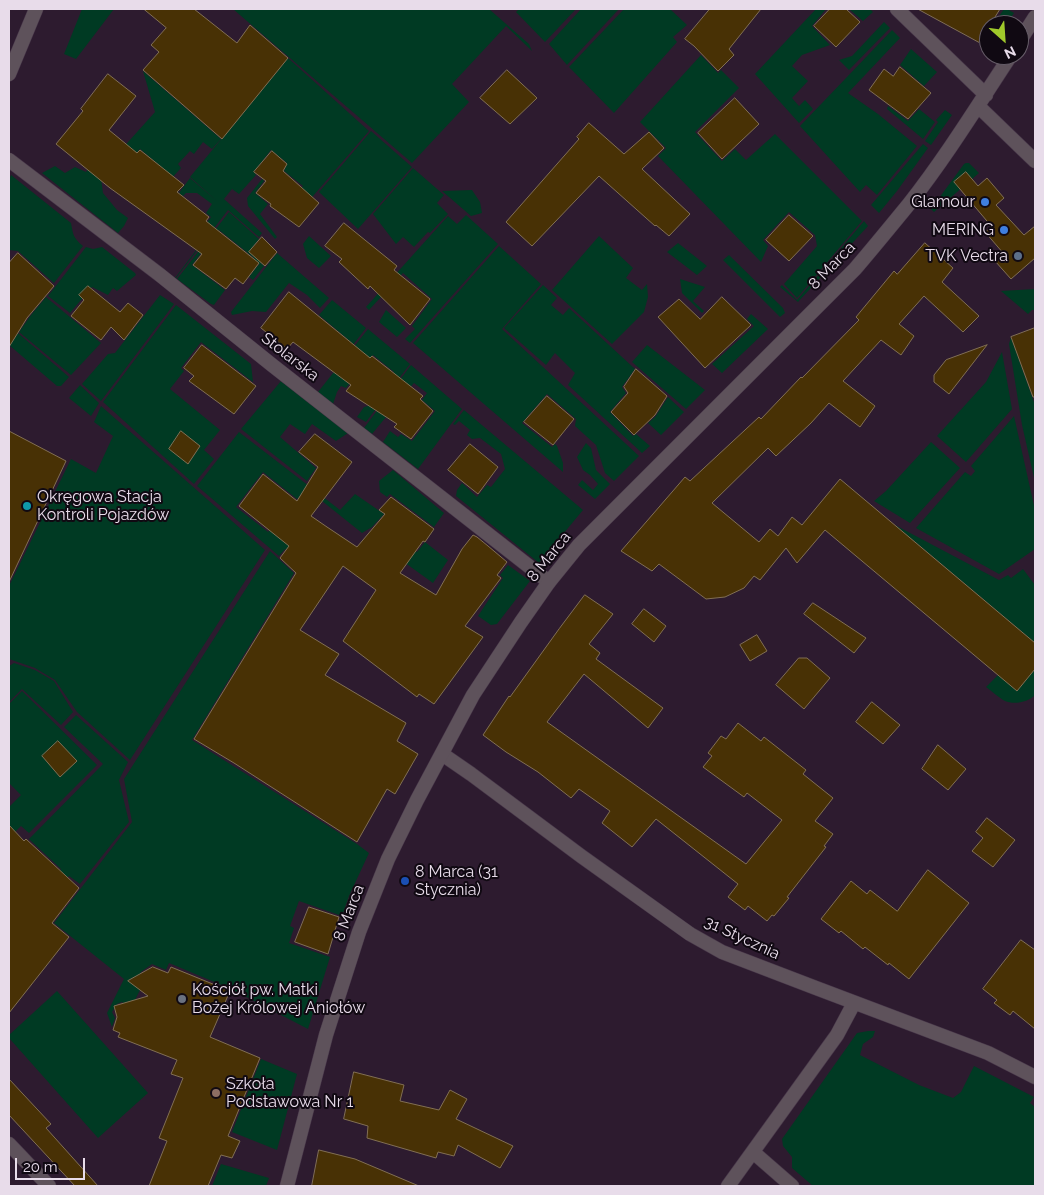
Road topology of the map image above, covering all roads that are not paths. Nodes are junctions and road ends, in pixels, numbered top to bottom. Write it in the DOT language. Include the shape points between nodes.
graph roads {
  1 [pos="36,9"];
  2 [pos="897,9"];
  3 [pos="1005,65"];
  4 [pos="9,74"];
  5 [pos="982,100"];
  6 [pos="1035,161"];
  7 [pos="12,162"];
  8 [pos="549,582"];
  9 [pos="442,754"];
  10 [pos="854,1003"];
  11 [pos="1035,1077"];
  12 [pos="9,1144"];
  13 [pos="753,1152"];
  14 [pos="49,1186"];
  15 [pos="287,1186"];
  16 [pos="728,1186"];
  17 [pos="792,1186"];
  1 -- 4 [label="street"];
  2 -- 5 [label="street"];
  3 -- 5 [label="street, 8 Marca"];
  5 -- 6 [label="street"];
  5 -- 8 [label="street, 8 Marca" via="910,203 855,269 579,545"];
  7 -- 8 [label="street, Stolarska"];
  8 -- 9 [label="street, 8 Marca" via="473,695"];
  9 -- 10 [label="street, 31 Stycznia" via="690,934 722,952"];
  9 -- 15 [label="street, 8 Marca" via="388,860 359,932 326,1035"];
  10 -- 11 [label="street, 31 Stycznia" via="988,1053"];
  10 -- 13 [label="street" via="837,1034"];
  12 -- 14 [label="street"];
  13 -- 16 [label="street"];
  13 -- 17 [label="street"];
}
